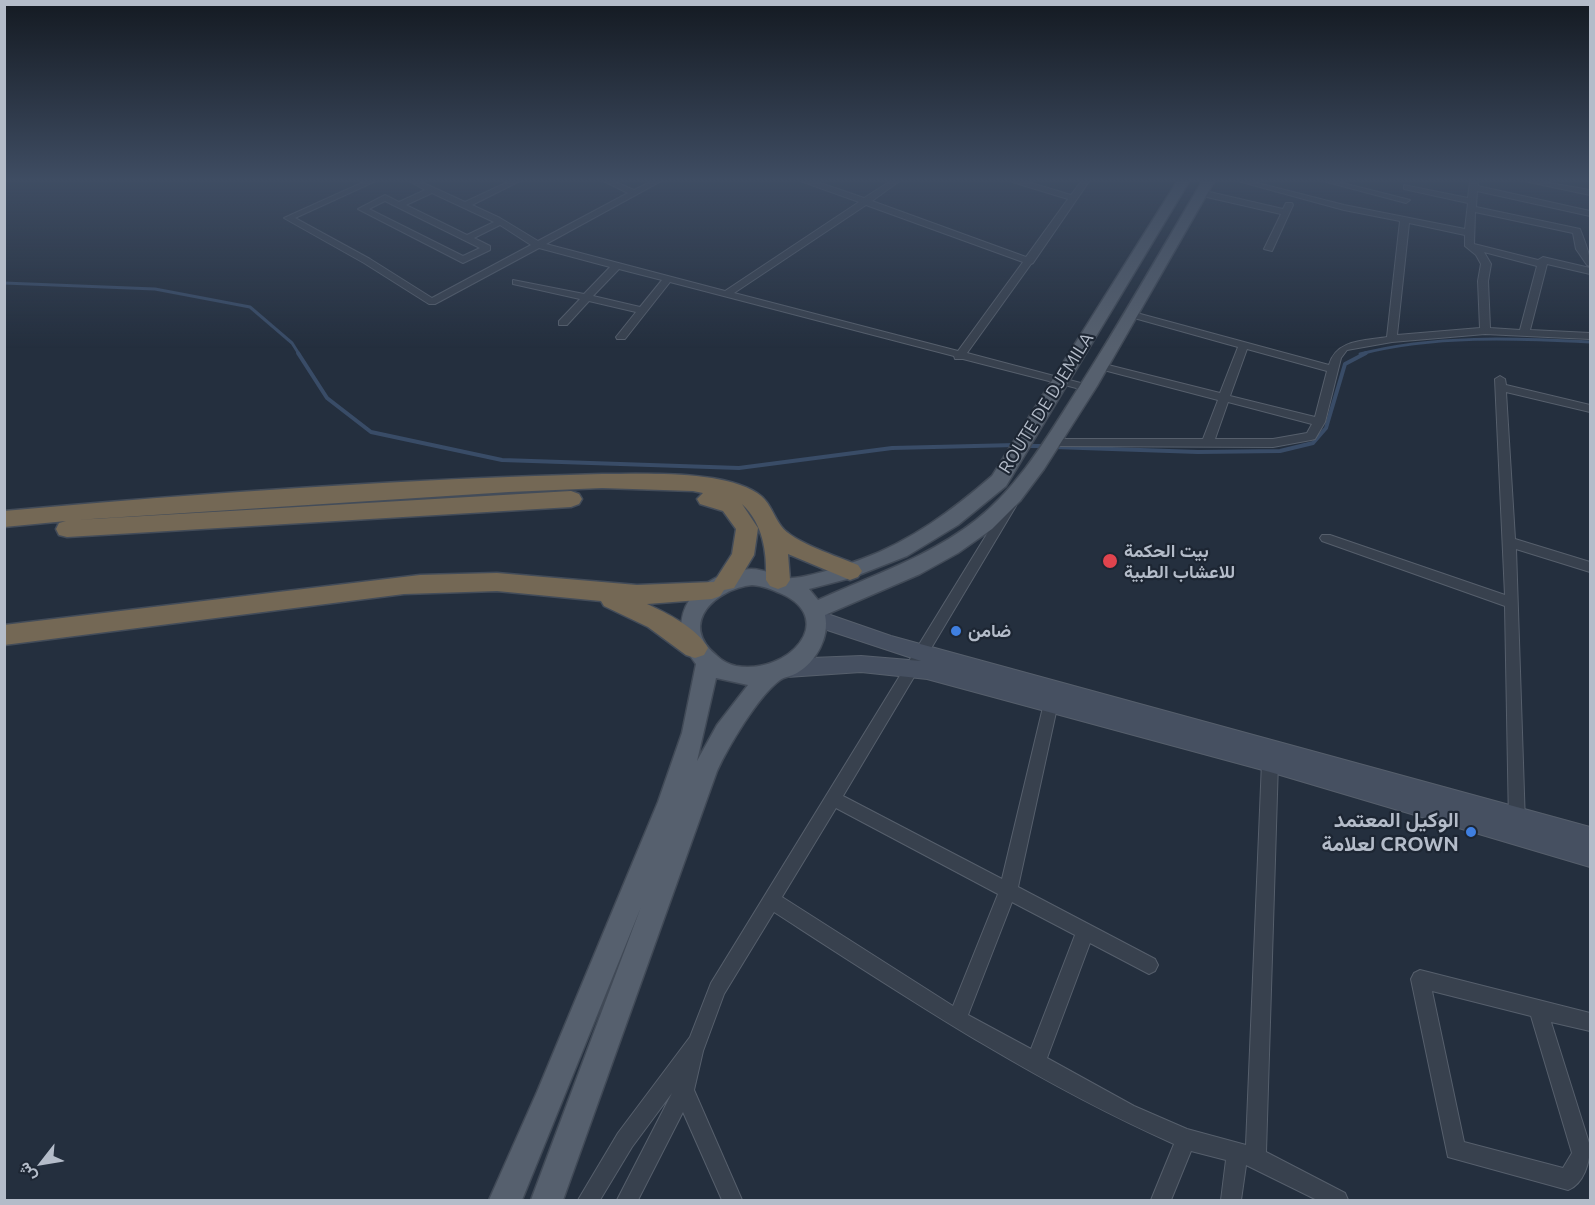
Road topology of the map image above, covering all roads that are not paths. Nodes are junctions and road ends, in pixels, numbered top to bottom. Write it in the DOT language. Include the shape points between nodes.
graph roads {
  1 [pos="321,236"];
  2 [pos="416,236"];
  3 [pos="463,236"];
  4 [pos="471,236"];
  5 [pos="524,236"];
  6 [pos="554,236"];
  7 [pos="813,236"];
  8 [pos="962,236"];
  9 [pos="1047,236"];
  10 [pos="1149,236"];
  11 [pos="1176,236"];
  12 [pos="1275,236"];
  13 [pos="1400,236"];
  14 [pos="1468,236"];
  15 [pos="1578,236"];
  16 [pos="467,238"];
  17 [pos="538,245"];
  18 [pos="1470,246"];
  19 [pos="1269,249"];
  20 [pos="1030,261"];
  21 [pos="1590,263"];
  22 [pos="1542,264"];
  23 [pos="616,266"];
  24 [pos="1590,271"];
  25 [pos="667,280"];
  26 [pos="516,282"];
  27 [pos="725,295"];
  28 [pos="587,297"];
  29 [pos="641,310"];
  30 [pos="1130,314"];
  31 [pos="563,323"];
  32 [pos="1485,331"];
  33 [pos="1524,333"];
  34 [pos="1590,336"];
  35 [pos="621,337"];
  36 [pos="1392,339"];
  37 [pos="1244,344"];
  38 [pos="959,357"];
  39 [pos="1100,366"];
  40 [pos="1332,369"];
  41 [pos="1059,381"];
  42 [pos="1088,388"];
  43 [pos="1225,397"];
  44 [pos="1590,408"];
  45 [pos="1319,422"];
  46 [pos="1053,443"];
  47 [pos="1207,444"];
  48 [pos="1015,496"];
  49 [pos="4,519"];
  50 [pos="771,532"];
  51 [pos="4,535"];
  52 [pos="1326,538"];
  53 [pos="1509,542"];
  54 [pos="1590,567"];
  55 [pos="850,571"];
  56 [pos="781,583"];
  57 [pos="719,586"];
  58 [pos="590,592"];
  59 [pos="1512,603"];
  60 [pos="815,615"];
  61 [pos="4,634"];
  62 [pos="701,655"];
  63 [pos="916,660"];
  64 [pos="779,672"];
  65 [pos="1051,703"];
  66 [pos="1270,762"];
  67 [pos="834,799"];
  68 [pos="1518,826"];
  69 [pos="1590,838"];
  70 [pos="1590,856"];
  71 [pos="1008,891"];
  72 [pos="771,900"];
  73 [pos="1085,932"];
  74 [pos="1149,965"];
  75 [pos="1538,1009"];
  76 [pos="957,1019"];
  77 [pos="1590,1022"];
  78 [pos="697,1043"];
  79 [pos="1035,1064"];
  80 [pos="684,1090"];
  81 [pos="1186,1140"];
  82 [pos="1246,1156"];
  83 [pos="505,1200"];
  84 [pos="547,1200"];
  85 [pos="588,1200"];
  86 [pos="627,1200"];
  87 [pos="732,1200"];
  88 [pos="1161,1200"];
  89 [pos="1231,1200"];
  90 [pos="1338,1200"];
  1 -- 17 [label="street" via="432,302"];
  2 -- 16 [label="street" via="463,260 487,248"];
  3 -- 16 [label="street"];
  4 -- 16 [label="street"];
  5 -- 17 [label="street"];
  6 -- 17 [label="street"];
  7 -- 27 [label="street"];
  8 -- 20 [label="street"];
  9 -- 20 [label="street"];
  10 -- 41 [label="main road, ROUTE DE DJEMILA"];
  11 -- 30 [label="main road"];
  12 -- 19 [label="street"];
  13 -- 36 [label="street"];
  14 -- 18 [label="street"];
  15 -- 21 [label="street"];
  17 -- 23 [label="street"];
  18 -- 22 [label="street"];
  18 -- 32 [label="street" via="1486,264"];
  20 -- 38 [label="street"];
  22 -- 24 [label="street" via="1546,260"];
  22 -- 33 [label="street"];
  23 -- 25 [label="street"];
  23 -- 28 [label="street"];
  25 -- 27 [label="street"];
  25 -- 29 [label="street"];
  26 -- 28 [label="street"];
  27 -- 38 [label="street"];
  28 -- 29 [label="street"];
  28 -- 31 [label="street"];
  29 -- 35 [label="street"];
  30 -- 37 [label="street"];
  30 -- 39 [label="main road"];
  32 -- 33 [label="street"];
  32 -- 36 [label="street"];
  33 -- 34 [label="street"];
  36 -- 40 [label="street" via="1344,348"];
  37 -- 40 [label="street"];
  37 -- 43 [label="street"];
  38 -- 41 [label="street"];
  39 -- 42 [label="main road"];
  39 -- 43 [label="street"];
  40 -- 45 [label="street"];
  41 -- 42 [label="street"];
  41 -- 55 [label="main road, ROUTE DE DJEMILA" via="999,481 971,507 916,543"];
  42 -- 46 [label="main road"];
  43 -- 45 [label="street"];
  43 -- 47 [label="street"];
  44 -- 53 [label="street" via="1501,383"];
  45 -- 47 [label="street" via="1311,436 1296,440"];
  46 -- 47 [label="street"];
  46 -- 48 [label="main road"];
  48 -- 60 [label="main road" via="997,515 950,549"];
  48 -- 63 [label="street"];
  49 -- 50 [label="highway" via="286,496 643,482 725,487 748,497"];
  50 -- 55 [label="highway" via="804,553"];
  50 -- 56 [label="highway"];
  51 -- 57 [label="highway" via="447,504 698,498 731,505 747,528 743,555"];
  52 -- 59 [label="street"];
  53 -- 54 [label="street"];
  53 -- 59 [label="street"];
  55 -- 56 [label="main road, ROUTE DE DJEMILA" via="818,581"];
  56 -- 57 [label="main road" via="752,577"];
  56 -- 60 [label="main road" via="801,593"];
  57 -- 58 [label="highway" via="680,596"];
  57 -- 62 [label="main road" via="699,602 692,616 690,633"];
  58 -- 61 [label="highway" via="478,582 399,585"];
  58 -- 62 [label="highway" via="634,607 666,624"];
  59 -- 68 [label="street"];
  60 -- 63 [label="main road"];
  60 -- 64 [label="main road" via="816,632 811,646 801,659"];
  62 -- 64 [label="main road" via="736,676"];
  62 -- 83 [label="main road" via="702,704 684,762"];
  63 -- 64 [label="main road"];
  63 -- 65 [label="main road"];
  63 -- 67 [label="street"];
  63 -- 68 [label="main road"];
  64 -- 84 [label="main road" via="754,692 705,770"];
  65 -- 66 [label="main road"];
  65 -- 71 [label="street"];
  66 -- 68 [label="main road"];
  66 -- 82 [label="street"];
  67 -- 71 [label="street"];
  67 -- 72 [label="street"];
  68 -- 69 [label="main road"];
  68 -- 70 [label="main road"];
  71 -- 73 [label="street"];
  71 -- 76 [label="street"];
  72 -- 76 [label="street"];
  72 -- 78 [label="street" via="717,989"];
  73 -- 74 [label="street"];
  73 -- 79 [label="street"];
  75 -- 75 [label="street" via="1420,979 1455,1150 1568,1180 1583,1155"];
  75 -- 77 [label="street"];
  76 -- 79 [label="street"];
  78 -- 80 [label="street"];
  78 -- 85 [label="street" via="625,1140"];
  79 -- 81 [label="street"];
  80 -- 86 [label="street"];
  80 -- 87 [label="street"];
  81 -- 82 [label="street"];
  81 -- 88 [label="street"];
  82 -- 89 [label="street"];
  82 -- 90 [label="street"];
}
